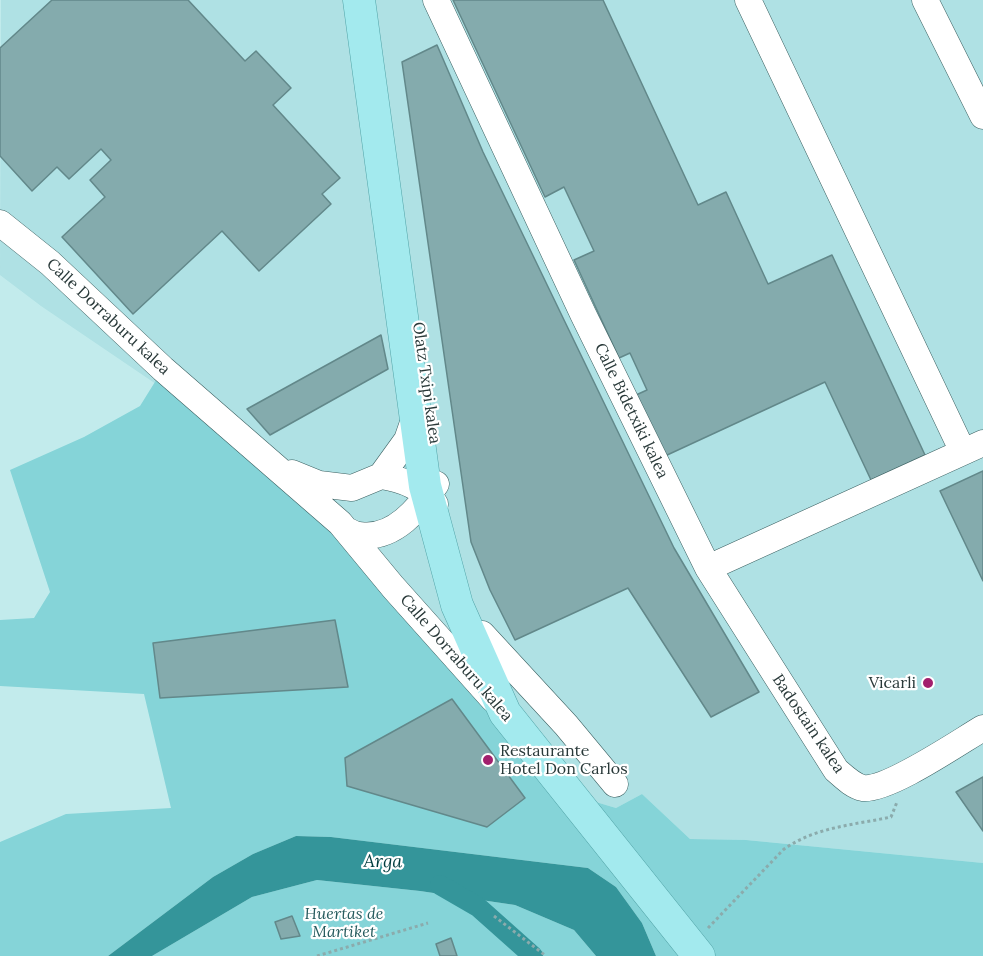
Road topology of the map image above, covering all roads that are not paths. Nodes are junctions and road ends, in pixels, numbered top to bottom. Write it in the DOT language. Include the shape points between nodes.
graph roads {
  1 [pos="359,0"];
  2 [pos="371,0"];
  3 [pos="436,0"];
  4 [pos="748,0"];
  5 [pos="926,0"];
  6 [pos="983,116"];
  7 [pos="0,223"];
  8 [pos="416,417"];
  9 [pos="973,448"];
  10 [pos="268,460"];
  11 [pos="381,476"];
  12 [pos="352,488"];
  13 [pos="438,498"];
  14 [pos="343,527"];
  15 [pos="708,568"];
  16 [pos="507,687"];
  17 [pos="983,729"];
  18 [pos="615,784"];
  19 [pos="699,948"];
  1 -- 8 [label="main road, Olatz Txipi kalea"];
  2 -- 13 [label="main road, Olatz Txipi kalea"];
  3 -- 15 [label="street, Calle Bidetxiki kalea" via="583,314"];
  4 -- 9 [label="street"];
  5 -- 6 [label="street"];
  7 -- 10 [label="street, Calle Dorraburu kalea" via="50,263"];
  8 -- 11 [label="street" via="407,440"];
  8 -- 13 [label="main road, Olatz Txipi kalea"];
  9 -- 15 [label="street"];
  10 -- 12 [label="street, Calle Dorraburu kalea" via="319,484"];
  10 -- 14 [label="street, Calle Dorraburu kalea"];
  11 -- 12 [label="street, Calle Dorraburu kalea"];
  11 -- 13 [label="street" via="399,479"];
  12 -- 14 [label="street" via="341,500 338,513"];
  13 -- 14 [label="street" via="399,525 381,532 360,535"];
  13 -- 16 [label="main road, Olatz Txipi kalea" via="448,539 482,634"];
  13 -- 16 [label="main road, Olatz Txipi kalea" via="457,604"];
  14 -- 16 [label="street, Calle Dorraburu kalea" via="393,587"];
  15 -- 17 [label="street, Badostain kalea" via="796,710 836,770 849,782 864,788 884,783"];
  16 -- 18 [label="street" via="566,725"];
  16 -- 19 [label="main road, Calle Dorraburu kalea" via="536,750"];
}
